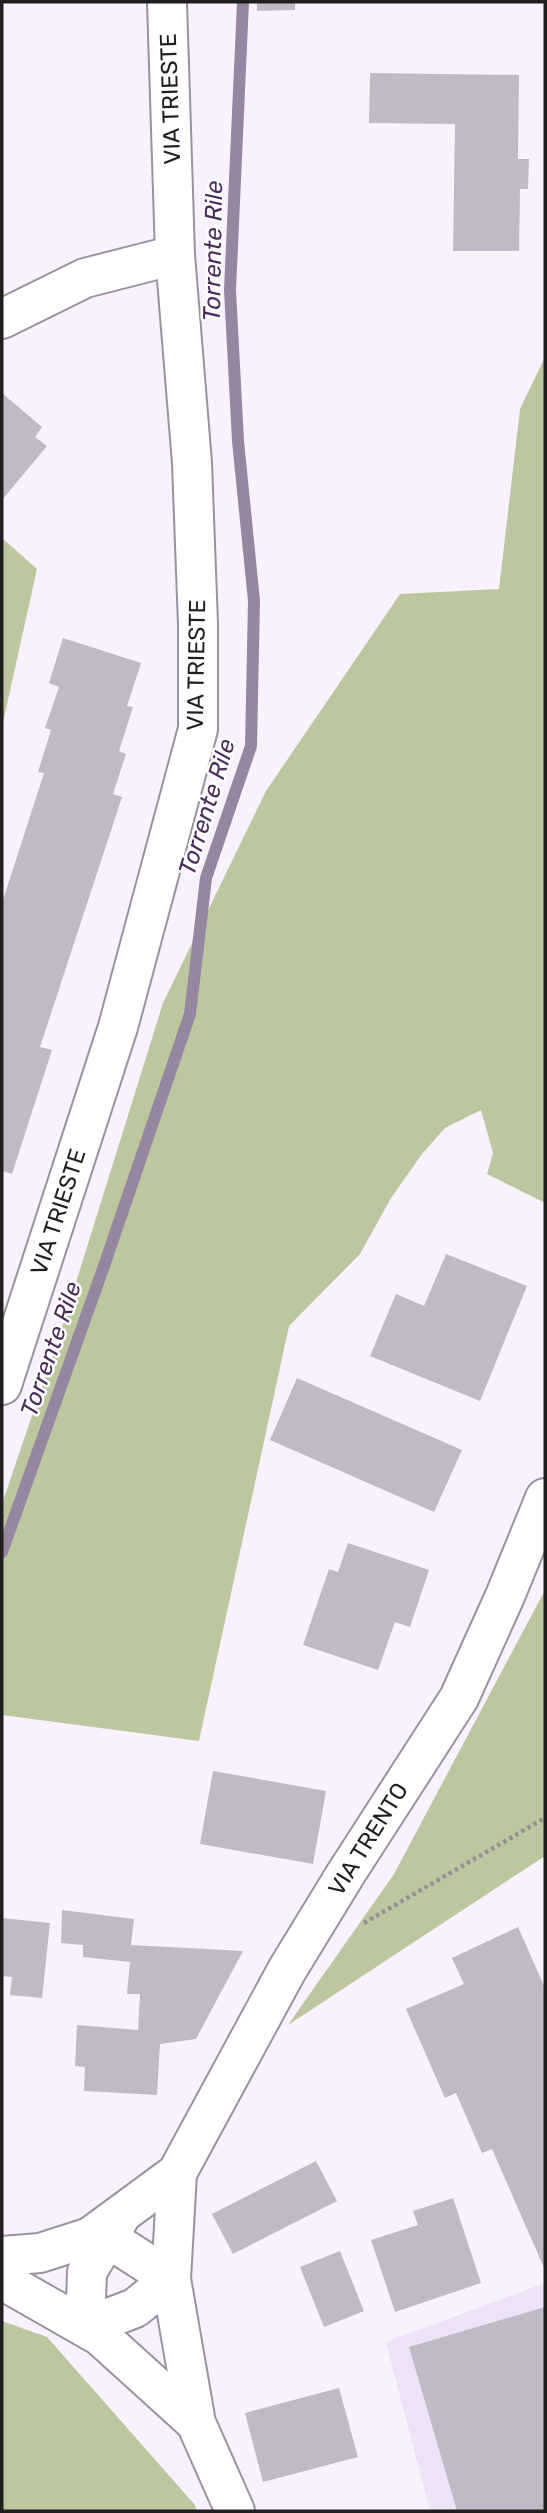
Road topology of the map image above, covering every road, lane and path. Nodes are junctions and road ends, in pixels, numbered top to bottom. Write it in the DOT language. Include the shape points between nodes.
graph roads {
  1 [pos="167,2"];
  2 [pos="175,255"];
  3 [pos="2,319"];
  4 [pos="2,1385"];
  5 [pos="545,1498"];
  6 [pos="545,1818"];
  7 [pos="358,1927"];
  8 [pos="177,2173"];
  9 [pos="107,2231"];
  10 [pos="2,2256"];
  11 [pos="172,2279"];
  12 [pos="2,2280"];
  13 [pos="85,2327"];
  14 [pos="196,2423"];
  15 [pos="235,2511"];
  1 -- 2 [label="street, VIA TRIESTE"];
  2 -- 3 [label="street" via="85,278"];
  2 -- 4 [label="street, VIA TRIESTE" via="192,463 198,729 118,1027"];
  5 -- 8 [label="street, VIA TRENTO" via="459,1698 287,1970"];
  6 -- 7 [label="path"];
  8 -- 9 [label="street, VIA TRENTO"];
  8 -- 11 [label="street, VIA TRENTO"];
  9 -- 10 [label="street, VIA TRENTO" via="40,2253"];
  9 -- 11 [label="street" via="120,2246"];
  9 -- 13 [label="street, VIA TRENTO" via="88,2272"];
  11 -- 13 [label="street" via="135,2308"];
  11 -- 14 [label="street, VIA TRENTO"];
  12 -- 13 [label="street, VIA TRENTO"];
  13 -- 14 [label="street, VIA TRENTO"];
  14 -- 15 [label="street, VIA TRENTO"];
}
